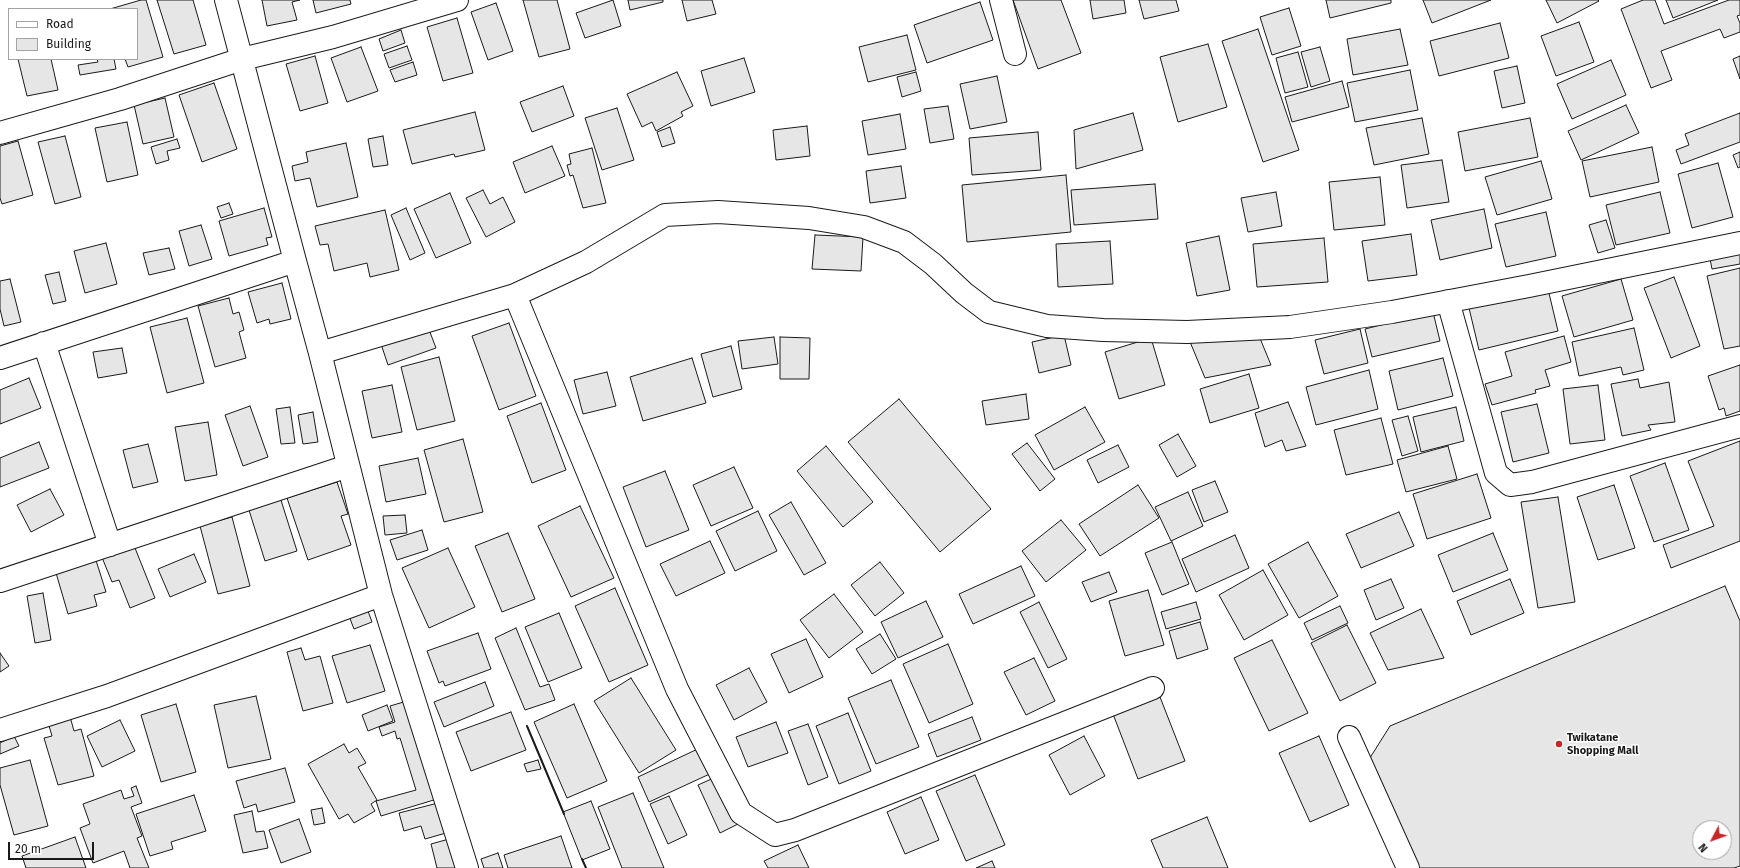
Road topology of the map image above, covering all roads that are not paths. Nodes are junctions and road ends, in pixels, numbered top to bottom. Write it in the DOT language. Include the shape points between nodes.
graph roads {
  1 [pos="226,0"];
  2 [pos="457,0"];
  3 [pos="1001,0"];
  4 [pos="1015,54"];
  5 [pos="242,59"];
  6 [pos="0,133"];
  7 [pos="1740,243"];
  8 [pos="295,261"];
  9 [pos="516,295"];
  10 [pos="1448,301"];
  11 [pos="44,343"];
  12 [pos="320,352"];
  13 [pos="0,358"];
  14 [pos="1740,426"];
  15 [pos="348,466"];
  16 [pos="110,545"];
  17 [pos="0,581"];
  18 [pos="381,595"];
  19 [pos="1153,688"];
  20 [pos="0,730"];
  21 [pos="1350,737"];
  22 [pos="467,868"];
  23 [pos="1408,868"];
  1 -- 5 [label="street"];
  2 -- 5 [label="street" via="333,37"];
  3 -- 4 [label="street"];
  5 -- 6 [label="street" via="120,99"];
  5 -- 8 [label="street"];
  7 -- 10 [label="street"];
  8 -- 11 [label="street"];
  8 -- 12 [label="street"];
  9 -- 10 [label="street" via="586,262 665,215 718,212 809,218 864,227 904,242 990,312 1047,326 1187,332 1290,327"];
  9 -- 12 [label="street"];
  9 -- 19 [label="street" via="677,689 741,813 775,835 795,830"];
  10 -- 14 [label="street" via="1496,472 1510,485 1532,482"];
  11 -- 13 [label="street"];
  11 -- 16 [label="street"];
  12 -- 15 [label="street"];
  15 -- 16 [label="street"];
  15 -- 18 [label="street"];
  16 -- 17 [label="street"];
  18 -- 20 [label="street" via="107,696"];
  18 -- 22 [label="street"];
  21 -- 23 [label="street"];
}
